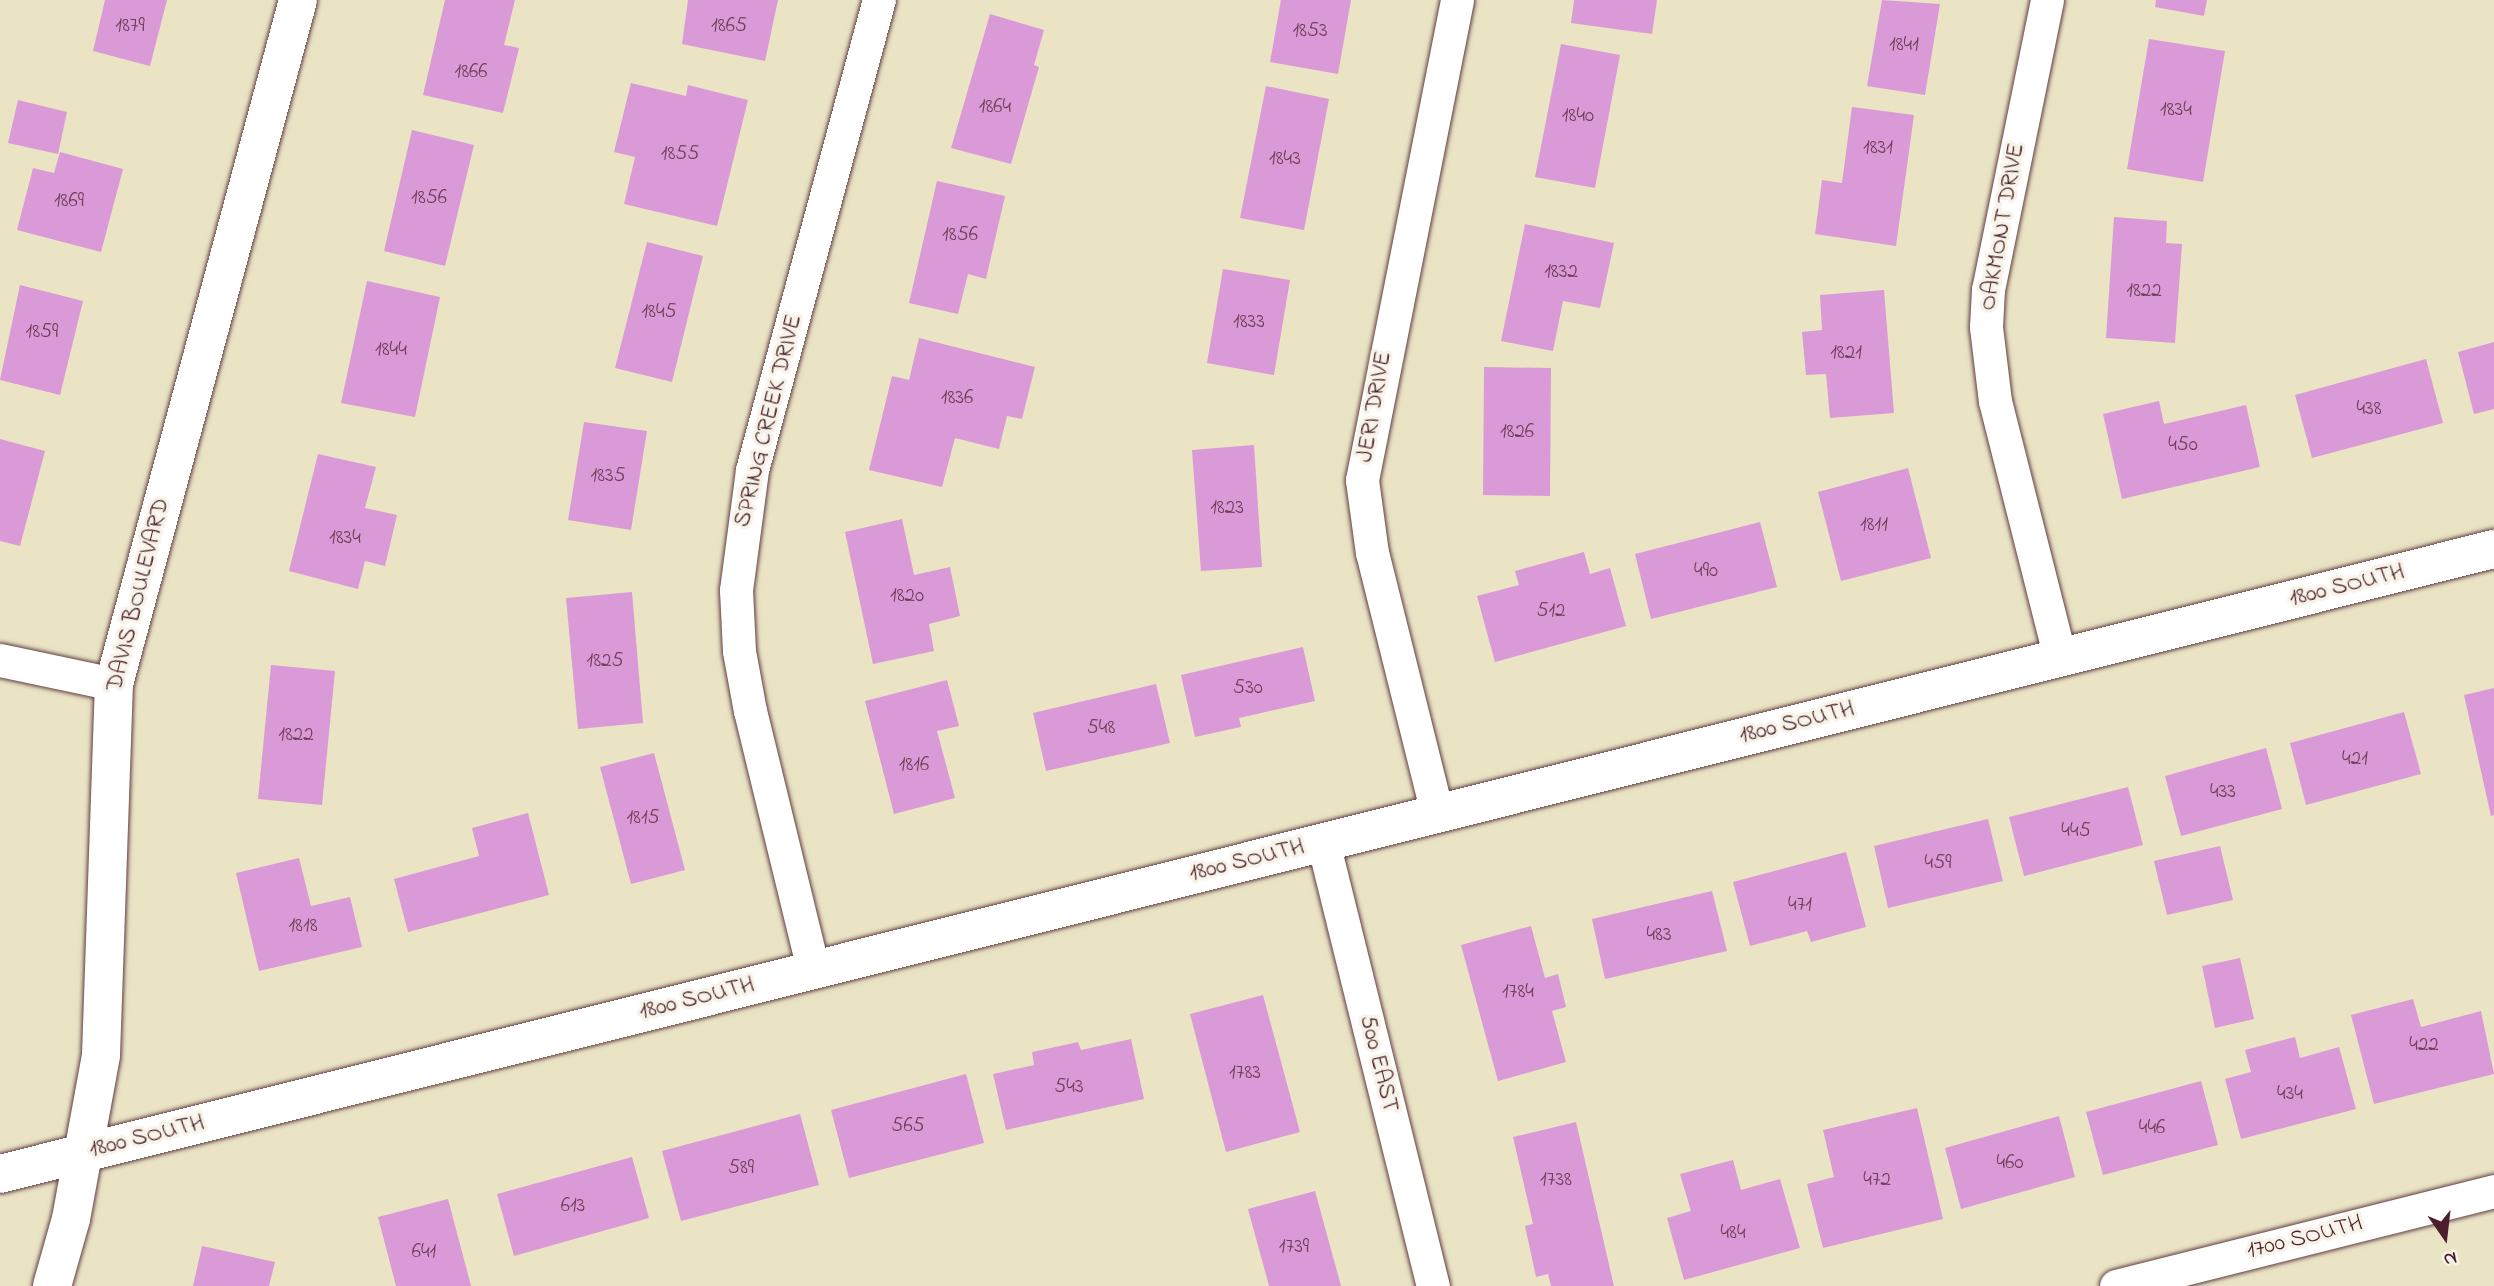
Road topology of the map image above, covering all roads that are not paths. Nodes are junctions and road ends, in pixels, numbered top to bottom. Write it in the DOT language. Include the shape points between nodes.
graph roads {
  1 [pos="298,0"];
  2 [pos="879,0"];
  3 [pos="1457,0"];
  4 [pos="2047,0"];
  5 [pos="2494,549"];
  6 [pos="2060,658"];
  7 [pos="0,660"];
  8 [pos="114,684"];
  9 [pos="1437,813"];
  10 [pos="1323,842"];
  11 [pos="813,970"];
  12 [pos="85,1152"];
  13 [pos="0,1174"];
  14 [pos="2494,1191"];
  15 [pos="52,1286"];
  16 [pos="1433,1286"];
  17 [pos="2116,1286"];
  1 -- 8 [label="main road, DAVIS BOULEVARD"];
  2 -- 11 [label="street, SPRING CREEK DRIVE" via="752,470 736,590 739,651 750,711"];
  3 -- 9 [label="street, JERI DRIVE" via="1362,480 1372,553"];
  4 -- 6 [label="street, OAKMONT DRIVE" via="1988,289 1986,327 1995,401"];
  5 -- 6 [label="main road, 1800 SOUTH"];
  6 -- 9 [label="main road, 1800 SOUTH"];
  7 -- 8 [label="street"];
  8 -- 12 [label="main road, DAVIS BOULEVARD" via="100,1055"];
  9 -- 10 [label="main road, 1800 SOUTH"];
  10 -- 11 [label="main road, 1800 SOUTH"];
  10 -- 16 [label="street, 500 EAST"];
  11 -- 12 [label="main road, 1800 SOUTH"];
  12 -- 13 [label="main road, 1800 SOUTH"];
  12 -- 15 [label="main road, DAVIS BOULEVARD"];
  14 -- 17 [label="street, 1700 SOUTH"];
}
